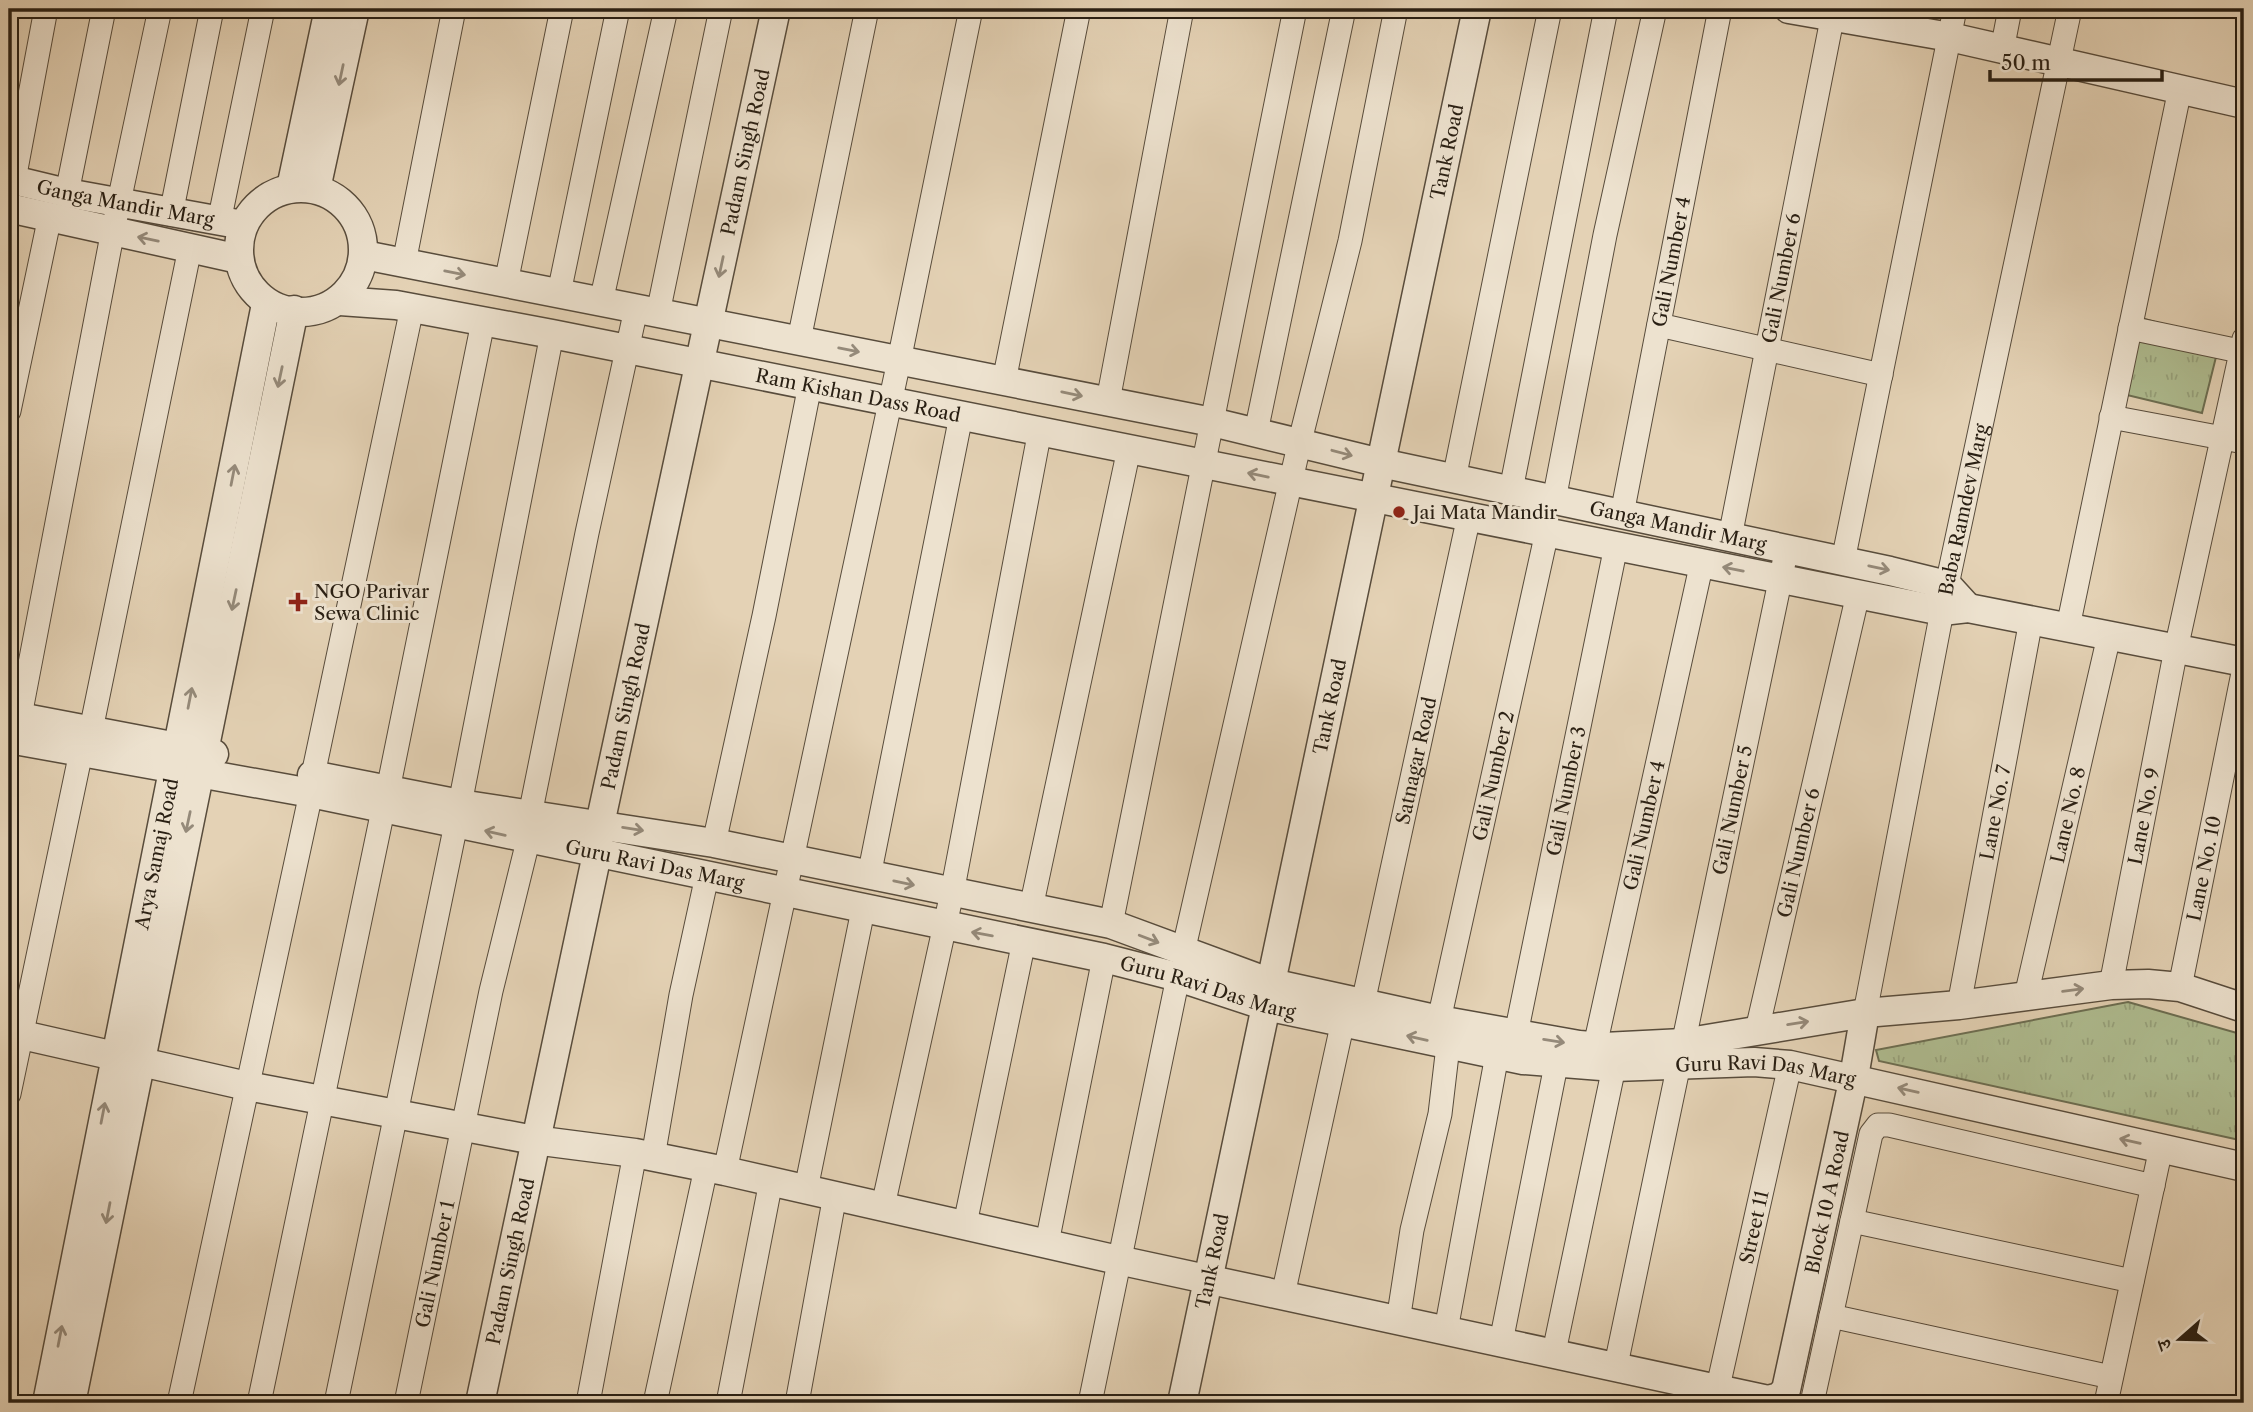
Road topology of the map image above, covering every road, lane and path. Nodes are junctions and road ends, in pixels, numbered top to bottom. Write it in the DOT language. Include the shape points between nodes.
graph roads {
  1 [pos="46,9"];
  2 [pos="104,9"];
  3 [pos="160,9"];
  4 [pos="212,9"];
  5 [pos="263,9"];
  6 [pos="329,9"];
  7 [pos="355,9"];
  8 [pos="454,9"];
  9 [pos="562,9"];
  10 [pos="618,9"];
  11 [pos="666,9"];
  12 [pos="721,9"];
  13 [pos="776,9"];
  14 [pos="867,9"];
  15 [pos="971,9"];
  16 [pos="1079,9"];
  17 [pos="1182,9"];
  18 [pos="1295,9"];
  19 [pos="1344,9"];
  20 [pos="1396,9"];
  21 [pos="1477,9"];
  22 [pos="1550,9"];
  23 [pos="1606,9"];
  24 [pos="1656,9"];
  25 [pos="1720,9"];
  26 [pos="1789,9"];
  27 [pos="1955,9"];
  28 [pos="2010,9"];
  29 [pos="2070,9"];
  30 [pos="1833,14"];
  31 [pos="1950,37"];
  32 [pos="2002,50"];
  33 [pos="2057,64"];
  34 [pos="2180,89"];
  35 [pos="2244,104"];
  36 [pos="11,180"];
  37 [pos="304,188"];
  38 [pos="67,193"];
  39 [pos="119,202"];
  40 [pos="9,208"];
  41 [pos="171,214"];
  42 [pos="50,216"];
  43 [pos="231,224"];
  44 [pos="113,230"];
  45 [pos="190,248"];
  46 [pos="364,255"];
  47 [pos="239,259"];
  48 [pos="404,263"];
  49 [pos="506,283"];
  50 [pos="559,293"];
  51 [pos="340,300"];
  52 [pos="601,302"];
  53 [pos="280,307"];
  54 [pos="412,308"];
  55 [pos="647,311"];
  56 [pos="483,322"];
  57 [pos="710,322"];
  58 [pos="1659,325"];
  59 [pos="2130,328"];
  60 [pos="552,334"];
  61 [pos="799,340"];
  62 [pos="2243,347"];
  63 [pos="1767,349"];
  64 [pos="627,351"];
  65 [pos="899,360"];
  66 [pos="701,363"];
  67 [pos="1881,375"];
  68 [pos="1004,381"];
  69 [pos="810,385"];
  70 [pos="1108,401"];
  71 [pos="890,402"];
  72 [pos="9,411"];
  73 [pos="961,415"];
  74 [pos="2111,417"];
  75 [pos="1212,422"];
  76 [pos="1040,430"];
  77 [pos="1256,432"];
  78 [pos="2233,440"];
  79 [pos="1300,441"];
  80 [pos="1129,449"];
  81 [pos="1203,463"];
  82 [pos="1381,463"];
  83 [pos="1454,479"];
  84 [pos="1292,483"];
  85 [pos="1511,491"];
  86 [pos="1373,498"];
  87 [pos="1554,500"];
  88 [pos="1622,514"];
  89 [pos="1469,516"];
  90 [pos="1547,532"];
  91 [pos="1730,537"];
  92 [pos="1616,546"];
  93 [pos="1787,549"];
  94 [pos="1843,561"];
  95 [pos="1702,562"];
  96 [pos="1780,578"];
  97 [pos="1858,594"];
  98 [pos="1952,601"];
  99 [pos="2031,620"];
  100 [pos="2068,627"];
  101 [pos="2109,636"];
  102 [pos="2176,649"];
  103 [pos="2244,662"];
  104 [pos="2244,668"];
  105 [pos="13,723"];
  106 [pos="86,741"];
  107 [pos="189,759"];
  108 [pos="312,784"];
  109 [pos="386,800"];
  110 [pos="458,814"];
  111 [pos="600,824"];
  112 [pos="529,828"];
  113 [pos="714,843"];
  114 [pos="597,854"];
  115 [pos="791,859"];
  116 [pos="707,876"];
  117 [pos="869,876"];
  118 [pos="784,893"];
  119 [pos="953,893"];
  120 [pos="1031,908"];
  121 [pos="863,910"];
  122 [pos="1111,924"];
  123 [pos="945,927"];
  124 [pos="1024,941"];
  125 [pos="1104,958"];
  126 [pos="1180,965"];
  127 [pos="2111,985"];
  128 [pos="2179,987"];
  129 [pos="1268,995"];
  130 [pos="2026,996"];
  131 [pos="1959,1005"];
  132 [pos="2244,1009"];
  133 [pos="1353,1012"];
  134 [pos="1865,1013"];
  135 [pos="1757,1030"];
  136 [pos="1444,1033"];
  137 [pos="15,1034"];
  138 [pos="1516,1034"];
  139 [pos="1595,1046"];
  140 [pos="114,1054"];
  141 [pos="1681,1054"];
  142 [pos="1497,1055"];
  143 [pos="142,1061"];
  144 [pos="1556,1065"];
  145 [pos="1790,1065"];
  146 [pos="1614,1067"];
  147 [pos="1854,1077"];
  148 [pos="247,1086"];
  149 [pos="9,1094"];
  150 [pos="324,1100"];
  151 [pos="398,1113"];
  152 [pos="464,1127"];
  153 [pos="534,1140"];
  154 [pos="2161,1148"];
  155 [pos="644,1155"];
  156 [pos="2244,1167"];
  157 [pos="716,1169"];
  158 [pos="771,1181"];
  159 [pos="2153,1186"];
  160 [pos="806,1189"];
  161 [pos="835,1195"];
  162 [pos="883,1206"];
  163 [pos="1852,1221"];
  164 [pos="965,1224"];
  165 [pos="1047,1242"];
  166 [pos="1118,1260"];
  167 [pos="1208,1279"];
  168 [pos="2132,1281"];
  169 [pos="1283,1295"];
  170 [pos="1831,1317"];
  171 [pos="1398,1321"];
  172 [pos="1446,1330"];
  173 [pos="1501,1342"];
  174 [pos="1554,1352"];
  175 [pos="1616,1365"];
  176 [pos="2111,1377"];
  177 [pos="1718,1387"];
  178 [pos="47,1403"];
  179 [pos="71,1403"];
  180 [pos="179,1403"];
  181 [pos="259,1403"];
  182 [pos="336,1403"];
  183 [pos="406,1403"];
  184 [pos="480,1403"];
  185 [pos="588,1403"];
  186 [pos="655,1403"];
  187 [pos="728,1403"];
  188 [pos="797,1403"];
  189 [pos="1090,1403"];
  190 [pos="1182,1403"];
  191 [pos="1812,1403"];
  192 [pos="2106,1403"];
  1 -- 36 [label="street"];
  2 -- 38 [label="street"];
  3 -- 39 [label="street"];
  4 -- 41 [label="street"];
  5 -- 43 [label="street"];
  6 -- 37 [label="street"];
  7 -- 37 [label="street, one-way"];
  8 -- 48 [label="street"];
  9 -- 49 [label="street"];
  10 -- 50 [label="street"];
  11 -- 52 [label="street"];
  12 -- 55 [label="street, Gali Number 1"];
  13 -- 57 [label="street, Padam Singh Road, one-way"];
  14 -- 61 [label="street"];
  15 -- 65 [label="street"];
  16 -- 68 [label="street"];
  17 -- 70 [label="street"];
  18 -- 75 [label="street"];
  19 -- 77 [label="street"];
  20 -- 79 [label="street" via="1350,241"];
  21 -- 82 [label="street, Tank Road"];
  22 -- 83 [label="street"];
  23 -- 85 [label="street"];
  24 -- 87 [label="street" via="1605,235"];
  25 -- 58 [label="street, Gali Number 4"];
  26 -- 30 [label="street"];
  27 -- 31 [label="street"];
  28 -- 32 [label="street"];
  29 -- 33 [label="street, Baba Ramdev Marg"];
  30 -- 31 [label="street"];
  30 -- 63 [label="street, Gali Number 6"];
  31 -- 32 [label="street"];
  31 -- 67 [label="street"];
  32 -- 33 [label="street"];
  33 -- 34 [label="street"];
  33 -- 98 [label="street, Baba Ramdev Marg"];
  34 -- 35 [label="street"];
  34 -- 59 [label="street"];
  36 -- 38 [label="street, Ganga Mandir Marg"];
  37 -- 43 [label="street" via="267,196"];
  37 -- 46 [label="street" via="336,198 352,213 362,233"];
  38 -- 39 [label="street, Ganga Mandir Marg"];
  39 -- 41 [label="street, Ganga Mandir Marg"];
  39 -- 44 [label="street"];
  40 -- 42 [label="street, Ganga Mandir Marg"];
  41 -- 43 [label="street, Ganga Mandir Marg"];
  42 -- 44 [label="street, Ganga Mandir Marg"];
  42 -- 72 [label="street"];
  43 -- 47 [label="street" via="239,237"];
  45 -- 44 [label="street, Ganga Mandir Marg, one-way"];
  44 -- 105 [label="street"];
  45 -- 47 [label="street, Ganga Mandir Marg"];
  45 -- 106 [label="street"];
  46 -- 48 [label="street"];
  46 -- 51 [label="street" via="356,280"];
  47 -- 53 [label="street" via="248,286"];
  48 -- 49 [label="street, one-way"];
  49 -- 50 [label="street"];
  50 -- 52 [label="street"];
  51 -- 53 [label="street" via="316,312"];
  51 -- 54 [label="street, Ram Kishan Dass Road"];
  52 -- 55 [label="street"];
  53 -- 107 [label="street, Arya Samaj Road"];
  54 -- 56 [label="street, Ram Kishan Dass Road"];
  54 -- 108 [label="street"];
  55 -- 57 [label="street"];
  55 -- 64 [label="street, Gali Number 1"];
  56 -- 60 [label="street, Ram Kishan Dass Road"];
  56 -- 109 [label="street"];
  57 -- 61 [label="street"];
  57 -- 66 [label="street, Padam Singh Road"];
  58 -- 63 [label="street"];
  58 -- 88 [label="street, Gali Number 4"];
  59 -- 62 [label="street"];
  59 -- 74 [label="street"];
  60 -- 64 [label="street, Ram Kishan Dass Road"];
  60 -- 110 [label="street"];
  61 -- 65 [label="street, one-way"];
  62 -- 78 [label="street, Lane No. 9"];
  63 -- 67 [label="street"];
  63 -- 91 [label="street, Gali Number 6"];
  64 -- 66 [label="street, Ram Kishan Dass Road"];
  64 -- 112 [label="street, Gali Number 1"];
  65 -- 68 [label="street"];
  65 -- 71 [label="street"];
  66 -- 69 [label="street, Ram Kishan Dass Road"];
  66 -- 111 [label="street, Padam Singh Road"];
  67 -- 94 [label="street"];
  68 -- 70 [label="street, one-way"];
  69 -- 71 [label="street, Ram Kishan Dass Road"];
  69 -- 113 [label="street"];
  70 -- 75 [label="street"];
  71 -- 73 [label="street, Ram Kishan Dass Road"];
  71 -- 115 [label="street"];
  73 -- 76 [label="street, Ram Kishan Dass Road"];
  73 -- 117 [label="street"];
  74 -- 78 [label="street"];
  74 -- 100 [label="street"];
  75 -- 77 [label="street"];
  75 -- 81 [label="street"];
  76 -- 80 [label="street, Ram Kishan Dass Road"];
  76 -- 119 [label="street"];
  77 -- 79 [label="street"];
  78 -- 102 [label="street, Lane No. 9"];
  79 -- 82 [label="street, one-way"];
  79 -- 84 [label="street"];
  80 -- 81 [label="street, Ram Kishan Dass Road"];
  80 -- 120 [label="street"];
  84 -- 81 [label="street, Ram Kishan Dass Road, one-way"];
  81 -- 122 [label="street"];
  82 -- 83 [label="street, Ganga Mandir Marg"];
  82 -- 86 [label="street, Tank Road"];
  83 -- 85 [label="street, Ganga Mandir Marg"];
  84 -- 86 [label="street, Ram Kishan Dass Road"];
  84 -- 126 [label="street"];
  85 -- 87 [label="street, Ganga Mandir Marg"];
  86 -- 89 [label="street, Ganga Mandir Marg"];
  86 -- 129 [label="street, Tank Road"];
  87 -- 88 [label="street, Ganga Mandir Marg"];
  88 -- 91 [label="street, Ganga Mandir Marg"];
  89 -- 90 [label="street, Ganga Mandir Marg"];
  89 -- 133 [label="street, Satnagar Road"];
  90 -- 92 [label="street, Ganga Mandir Marg"];
  90 -- 136 [label="street, Gali Number 2"];
  91 -- 93 [label="street, Ganga Mandir Marg"];
  92 -- 95 [label="street, Ganga Mandir Marg"];
  92 -- 138 [label="street, Gali Number 3"];
  93 -- 94 [label="street, Ganga Mandir Marg"];
  93 -- 96 [label="street, Gali Number 5"];
  94 -- 98 [label="street, Ganga Mandir Marg, one-way"];
  96 -- 95 [label="street, Ganga Mandir Marg, one-way"];
  95 -- 139 [label="street, Gali Number 4"];
  96 -- 97 [label="street, Ganga Mandir Marg"];
  96 -- 141 [label="street, Gali Number 5"];
  97 -- 98 [label="street, Ganga Mandir Marg"];
  97 -- 135 [label="street, Gali Number 6"];
  98 -- 99 [label="street, Ganga Mandir Marg"];
  98 -- 134 [label="street, Baba Ramdev Marg"];
  99 -- 100 [label="street, Ganga Mandir Marg"];
  99 -- 131 [label="street, Lane No. 7"];
  100 -- 101 [label="street, Ganga Mandir Marg"];
  101 -- 102 [label="street, Ganga Mandir Marg"];
  101 -- 130 [label="street, Lane No. 8"];
  102 -- 103 [label="street, Ganga Mandir Marg"];
  102 -- 127 [label="street, Lane No. 9"];
  104 -- 128 [label="street, Lane No. 10"];
  105 -- 106 [label="street, Guru Ravi Das Marg"];
  106 -- 107 [label="street, Guru Ravi Das Marg"];
  106 -- 137 [label="street"];
  107 -- 108 [label="street, Guru Ravi Das Marg"];
  107 -- 140 [label="street, Arya Samaj Road"];
  107 -- 143 [label="street, one-way"];
  108 -- 109 [label="street, Guru Ravi Das Marg"];
  108 -- 148 [label="street"];
  109 -- 110 [label="street, Guru Ravi Das Marg"];
  109 -- 150 [label="street"];
  110 -- 112 [label="street, Guru Ravi Das Marg"];
  110 -- 151 [label="street"];
  111 -- 112 [label="street, Guru Ravi Das Marg"];
  111 -- 113 [label="street, Guru Ravi Das Marg, one-way"];
  111 -- 114 [label="street, Padam Singh Road"];
  112 -- 114 [label="street, Guru Ravi Das Marg"];
  112 -- 152 [label="street, Gali Number 1"];
  113 -- 115 [label="street, Guru Ravi Das Marg"];
  114 -- 116 [label="street, Guru Ravi Das Marg"];
  114 -- 153 [label="street, Padam Singh Road"];
  115 -- 117 [label="street, Guru Ravi Das Marg"];
  115 -- 118 [label="street"];
  116 -- 118 [label="street, Guru Ravi Das Marg"];
  116 -- 155 [label="street"];
  117 -- 119 [label="street, Guru Ravi Das Marg, one-way"];
  118 -- 121 [label="street, Guru Ravi Das Marg"];
  118 -- 157 [label="street"];
  119 -- 120 [label="street, Guru Ravi Das Marg"];
  119 -- 123 [label="street"];
  120 -- 122 [label="street, Guru Ravi Das Marg"];
  121 -- 123 [label="street, Guru Ravi Das Marg"];
  121 -- 160 [label="street"];
  122 -- 126 [label="street, Guru Ravi Das Marg, one-way"];
  124 -- 123 [label="street, Guru Ravi Das Marg, one-way"];
  123 -- 162 [label="street"];
  124 -- 125 [label="street, Guru Ravi Das Marg"];
  124 -- 164 [label="street"];
  125 -- 126 [label="street, Guru Ravi Das Marg"];
  125 -- 165 [label="street"];
  126 -- 129 [label="street, Guru Ravi Das Marg"];
  126 -- 166 [label="street"];
  127 -- 128 [label="street, Guru Ravi Das Marg"];
  130 -- 127 [label="street, Guru Ravi Das Marg, one-way"];
  128 -- 132 [label="street, Guru Ravi Das Marg"];
  129 -- 133 [label="street, Guru Ravi Das Marg"];
  129 -- 167 [label="street, Tank Road"];
  130 -- 131 [label="street, Guru Ravi Das Marg"];
  131 -- 134 [label="street, Guru Ravi Das Marg"];
  133 -- 136 [label="street, Guru Ravi Das Marg"];
  133 -- 169 [label="street, Satnagar Road"];
  135 -- 134 [label="street, Guru Ravi Das Marg, one-way"];
  134 -- 147 [label="street, Block 10 A Road"];
  135 -- 141 [label="street, Guru Ravi Das Marg"];
  136 -- 138 [label="street, Guru Ravi Das Marg"];
  136 -- 142 [label="street, Guru Ravi Das Marg"];
  136 -- 171 [label="street, Gali Number 2" via="1440,1114 1412,1230"];
  137 -- 140 [label="street"];
  137 -- 149 [label="street"];
  138 -- 139 [label="street, Guru Ravi Das Marg, one-way"];
  139 -- 141 [label="street, Guru Ravi Das Marg"];
  140 -- 143 [label="street"];
  178 -- 140 [label="street, Arya Samaj Road, one-way"];
  141 -- 145 [label="street, Guru Ravi Das Marg"];
  141 -- 146 [label="street, Guru Ravi Das Marg"];
  141 -- 175 [label="street, Gali Number 5"];
  142 -- 144 [label="street, Guru Ravi Das Marg"];
  142 -- 172 [label="street"];
  143 -- 148 [label="street"];
  143 -- 179 [label="street, one-way"];
  144 -- 146 [label="street, Guru Ravi Das Marg"];
  144 -- 173 [label="street"];
  145 -- 147 [label="street, Guru Ravi Das Marg"];
  145 -- 177 [label="street, Street 11"];
  146 -- 174 [label="street"];
  154 -- 147 [label="street, Guru Ravi Das Marg, one-way"];
  147 -- 177 [label="street, Block 10 A Road" via="1786,1390 1768,1400"];
  148 -- 150 [label="street"];
  148 -- 180 [label="street"];
  150 -- 151 [label="street"];
  150 -- 181 [label="street"];
  151 -- 152 [label="street"];
  151 -- 182 [label="street"];
  152 -- 153 [label="street"];
  152 -- 183 [label="street, Gali Number 1"];
  153 -- 155 [label="street"];
  153 -- 184 [label="street, Padam Singh Road"];
  154 -- 156 [label="street, Guru Ravi Das Marg"];
  154 -- 159 [label="street"];
  155 -- 157 [label="street"];
  155 -- 185 [label="street"];
  157 -- 158 [label="street"];
  157 -- 186 [label="street"];
  158 -- 160 [label="street"];
  158 -- 187 [label="street"];
  159 -- 163 [label="street" via="1882,1124 1871,1134"];
  159 -- 168 [label="street"];
  160 -- 161 [label="street"];
  161 -- 162 [label="street"];
  161 -- 188 [label="street"];
  162 -- 164 [label="street"];
  163 -- 168 [label="street"];
  163 -- 170 [label="street"];
  164 -- 165 [label="street"];
  165 -- 166 [label="street"];
  166 -- 167 [label="street"];
  166 -- 189 [label="street"];
  167 -- 169 [label="street"];
  167 -- 190 [label="street, Tank Road"];
  168 -- 176 [label="street"];
  169 -- 171 [label="street"];
  170 -- 176 [label="street"];
  170 -- 191 [label="street"];
  171 -- 172 [label="street"];
  172 -- 173 [label="street"];
  173 -- 174 [label="street"];
  174 -- 175 [label="street"];
  175 -- 177 [label="street"];
  176 -- 192 [label="street"];
}
